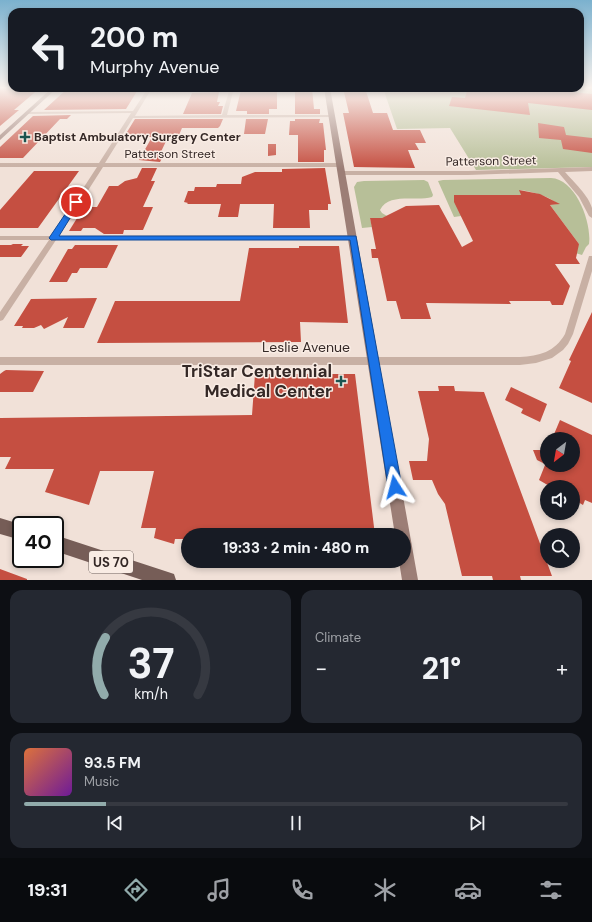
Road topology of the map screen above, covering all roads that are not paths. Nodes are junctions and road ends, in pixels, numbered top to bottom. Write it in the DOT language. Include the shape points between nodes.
graph roads {
  1 [pos="25,115"];
  2 [pos="132,115"];
  3 [pos="182,115"];
  4 [pos="224,116"];
  5 [pos="332,116"];
  6 [pos="0,138"];
  7 [pos="0,165"];
  8 [pos="100,165"];
  9 [pos="340,165"];
  10 [pos="592,169"];
  11 [pos="562,173"];
  12 [pos="592,174"];
  13 [pos="342,176"];
  14 [pos="592,216"];
  15 [pos="353,237"];
  16 [pos="0,238"];
  17 [pos="53,238"];
  18 [pos="592,258"];
  19 [pos="0,318"];
  20 [pos="0,361"];
  21 [pos="374,361"];
  22 [pos="0,526"];
  23 [pos="402,528"];
  24 [pos="12,529"];
  25 [pos="64,547"];
  26 [pos="408,568"];
  27 [pos="168,580"];
  28 [pos="410,580"];
  1 -- 6 [label="street"];
  2 -- 8 [label="street"];
  3 -- 4 [label="street"];
  4 -- 5 [label="street"];
  5 -- 9 [label="street"];
  7 -- 8 [label="street, Patterson Street"];
  8 -- 9 [label="street, Patterson Street"];
  8 -- 17 [label="street"];
  9 -- 13 [label="street"];
  10 -- 11 [label="street"];
  11 -- 12 [label="street"];
  11 -- 13 [label="street" via="500,178"];
  11 -- 14 [label="street" via="582,196"];
  13 -- 15 [label="street"];
  15 -- 17 [label="street"];
  15 -- 21 [label="street"];
  16 -- 17 [label="street"];
  17 -- 19 [label="street"];
  18 -- 21 [label="street, Leslie Avenue" via="569,334 565,342 549,356 520,361"];
  20 -- 21 [label="street, Leslie Avenue"];
  21 -- 23 [label="street"];
  22 -- 24 [label="main road"];
  25 -- 27 [label="main road, US 70"];
  26 -- 28 [label="street"];
}
